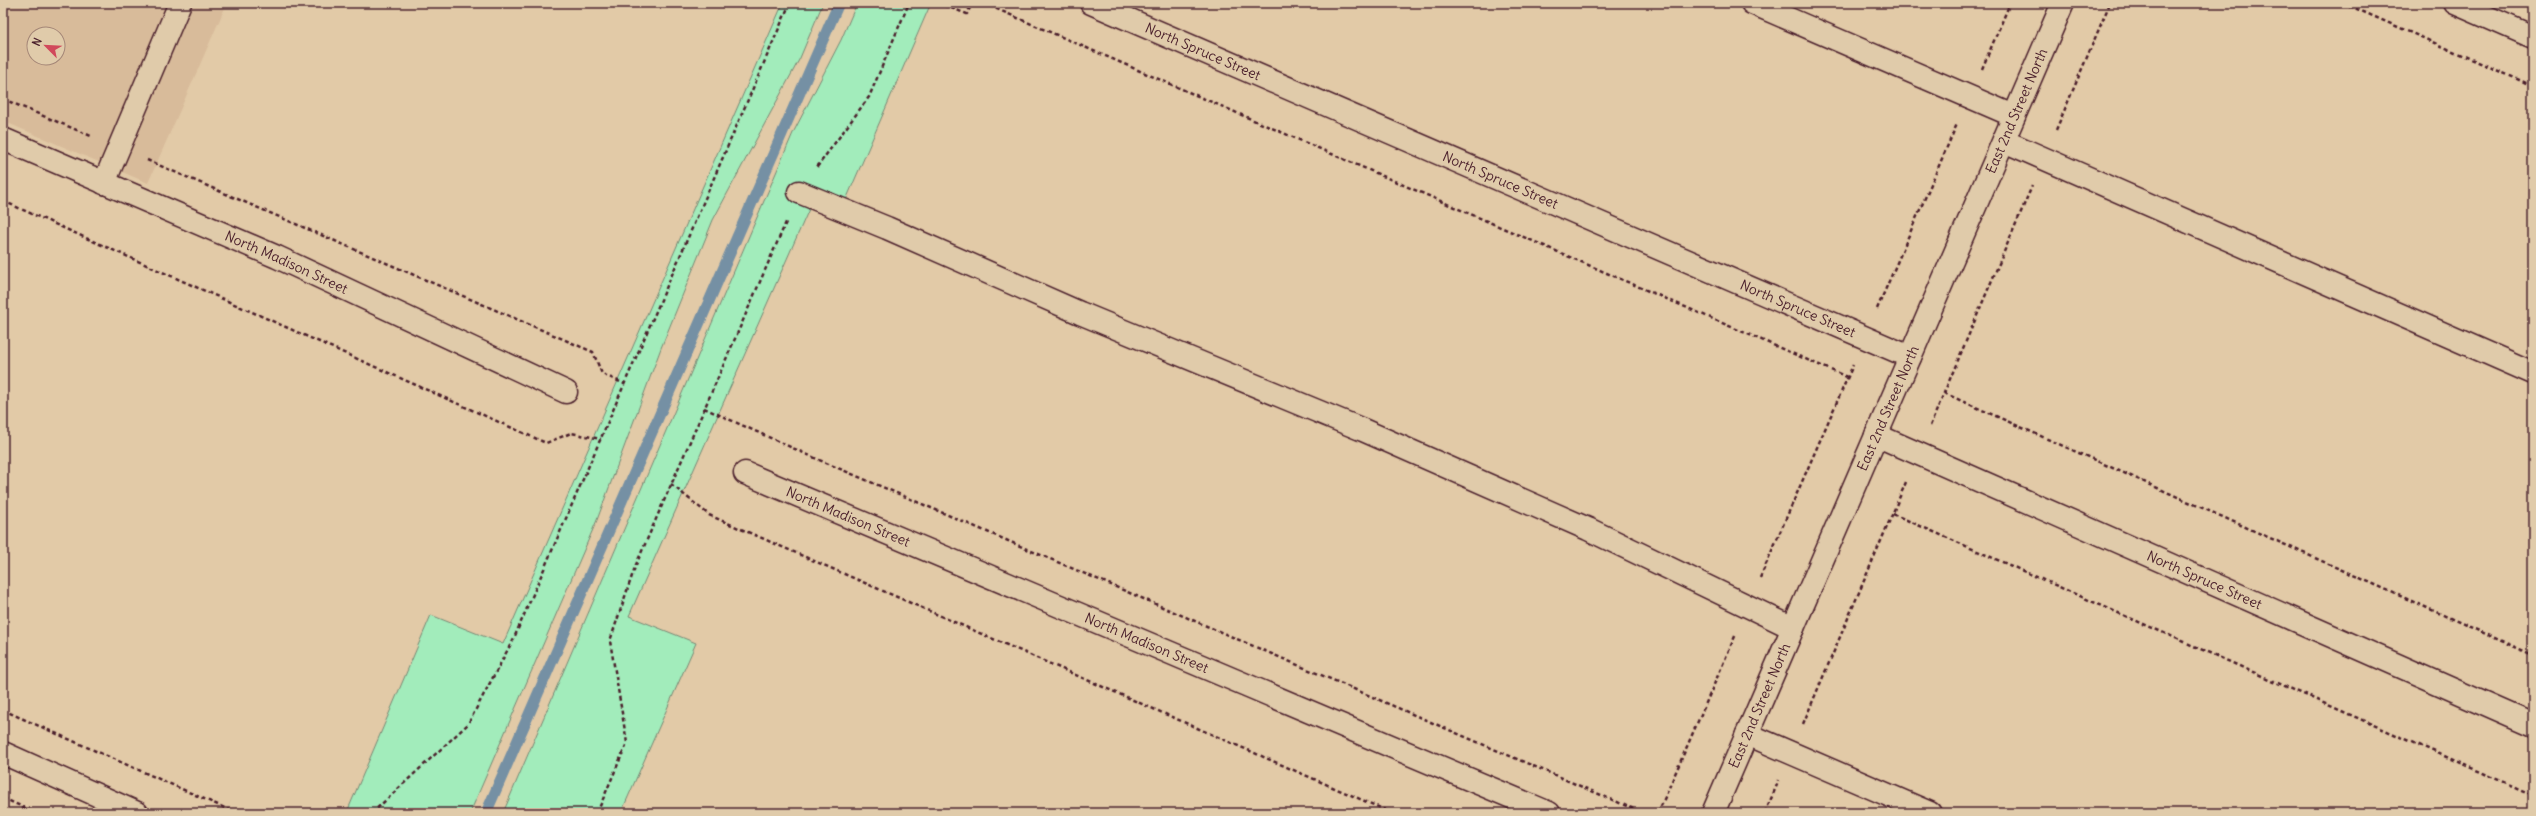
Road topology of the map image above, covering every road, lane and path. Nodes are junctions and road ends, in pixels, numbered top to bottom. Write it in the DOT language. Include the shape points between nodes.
graph roads {
  1 [pos="180,3"];
  2 [pos="790,3"];
  3 [pos="909,3"];
  4 [pos="938,3"];
  5 [pos="972,3"];
  6 [pos="983,3"];
  7 [pos="1091,3"];
  8 [pos="1752,3"];
  9 [pos="2010,3"];
  10 [pos="2063,3"];
  11 [pos="2110,3"];
  12 [pos="2343,3"];
  13 [pos="2455,3"];
  14 [pos="2533,37"];
  15 [pos="2533,86"];
  16 [pos="1969,97"];
  17 [pos="3,99"];
  18 [pos="2014,116"];
  19 [pos="3,139"];
  20 [pos="2004,141"];
  21 [pos="118,148"];
  22 [pos="2044,159"];
  23 [pos="104,183"];
  24 [pos="799,192"];
  25 [pos="3,201"];
  26 [pos="1865,337"];
  27 [pos="1910,357"];
  28 [pos="2533,373"];
  29 [pos="1847,376"];
  30 [pos="624,384"];
  31 [pos="566,392"];
  32 [pos="1944,393"];
  33 [pos="704,408"];
  34 [pos="1876,435"];
  35 [pos="601,439"];
  36 [pos="1918,453"];
  37 [pos="745,473"];
  38 [pos="671,484"];
  39 [pos="1893,514"];
  40 [pos="1748,606"];
  41 [pos="1793,628"];
  42 [pos="2533,655"];
  43 [pos="3,710"];
  44 [pos="2533,725"];
  45 [pos="1747,734"];
  46 [pos="1791,752"];
  47 [pos="3,753"];
  48 [pos="2533,795"];
  49 [pos="3,798"];
  50 [pos="36,813"];
  51 [pos="137,813"];
  52 [pos="236,813"];
  53 [pos="372,813"];
  54 [pos="597,813"];
  55 [pos="1392,813"];
  56 [pos="1549,813"];
  57 [pos="1643,813"];
  58 [pos="1658,813"];
  59 [pos="1713,813"];
  60 [pos="1765,813"];
  61 [pos="1930,813"];
  1 -- 21 [label="street"];
  2 -- 30 [label="path"];
  3 -- 24 [label="path" via="869,97"];
  4 -- 5 [label="path" via="966,14"];
  6 -- 29 [label="path"];
  7 -- 26 [label="street, North Spruce Street"];
  8 -- 16 [label="street"];
  9 -- 16 [label="path"];
  10 -- 18 [label="street, East 2nd Street North"];
  11 -- 22 [label="path"];
  12 -- 15 [label="path"];
  13 -- 14 [label="street"];
  16 -- 18 [label="street"];
  16 -- 26 [label="path"];
  17 -- 21 [label="path"];
  18 -- 20 [label="street, East 2nd Street North"];
  19 -- 23 [label="street, North Madison Street"];
  20 -- 22 [label="street"];
  20 -- 27 [label="street, East 2nd Street North"];
  21 -- 23 [label="street"];
  21 -- 30 [label="path" via="593,352 602,374"];
  22 -- 28 [label="street"];
  22 -- 32 [label="path"];
  23 -- 31 [label="street, North Madison Street" via="277,257"];
  24 -- 33 [label="path"];
  24 -- 40 [label="street" via="1080,313 1363,430 1588,530"];
  25 -- 35 [label="path" via="546,443 571,433"];
  26 -- 27 [label="street, North Spruce Street"];
  26 -- 29 [label="path"];
  27 -- 34 [label="street, East 2nd Street North"];
  29 -- 40 [label="path"];
  30 -- 35 [label="path"];
  32 -- 36 [label="path"];
  32 -- 42 [label="path"];
  33 -- 38 [label="path"];
  33 -- 57 [label="path" via="817,460"];
  34 -- 36 [label="street, North Spruce Street"];
  34 -- 41 [label="street, East 2nd Street North"];
  35 -- 53 [label="path" via="514,638 468,724"];
  36 -- 39 [label="path"];
  36 -- 44 [label="street, North Spruce Street"];
  37 -- 56 [label="street, North Madison Street"];
  38 -- 54 [label="path" via="635,567 610,641 627,743"];
  38 -- 55 [label="path" via="709,515"];
  39 -- 46 [label="path"];
  39 -- 48 [label="path"];
  40 -- 41 [label="street"];
  40 -- 58 [label="path"];
  41 -- 45 [label="street, East 2nd Street North"];
  43 -- 52 [label="path"];
  45 -- 46 [label="street"];
  45 -- 59 [label="street, East 2nd Street North"];
  46 -- 60 [label="path"];
  46 -- 61 [label="street"];
  47 -- 51 [label="street"];
  49 -- 50 [label="path"];
}
